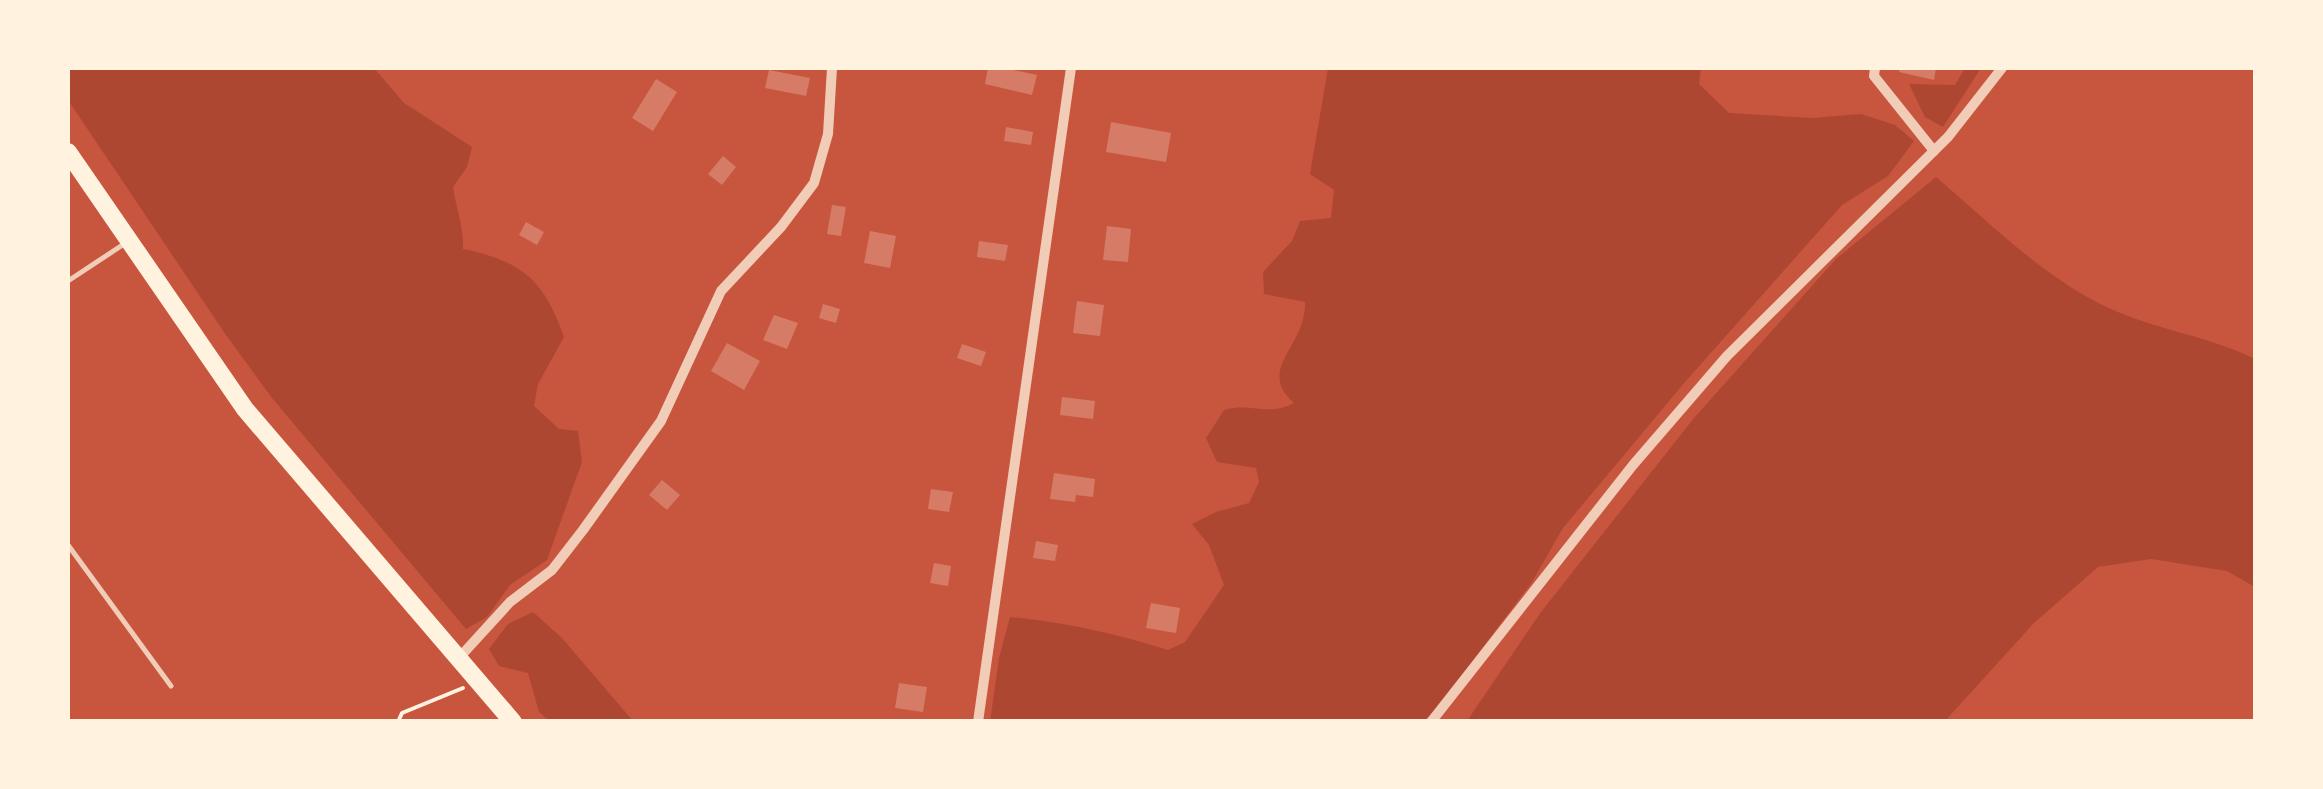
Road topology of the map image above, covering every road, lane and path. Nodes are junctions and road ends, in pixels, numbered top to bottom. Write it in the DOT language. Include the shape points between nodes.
graph roads {
  1 [pos="832,68"];
  2 [pos="1071,68"];
  3 [pos="1875,68"];
  4 [pos="2002,68"];
  5 [pos="68,152"];
  6 [pos="1934,152"];
  7 [pos="128,241"];
  8 [pos="68,281"];
  9 [pos="68,545"];
  10 [pos="458,659"];
  11 [pos="478,682"];
  12 [pos="171,686"];
  13 [pos="398,722"];
  14 [pos="513,722"];
  15 [pos="978,722"];
  16 [pos="1431,722"];
  1 -- 10 [label="street" via="828,134 814,183 721,290 660,421 583,530 552,570 510,602"];
  2 -- 15 [label="street"];
  3 -- 6 [label="street" via="1874,76"];
  4 -- 6 [label="street"];
  5 -- 7 [label="main road"];
  6 -- 16 [label="street" via="1716,370"];
  7 -- 8 [label="lane"];
  7 -- 10 [label="main road" via="245,409"];
  9 -- 12 [label="lane"];
  10 -- 11 [label="main road"];
  11 -- 13 [label="path" via="402,713"];
  11 -- 14 [label="main road"];
}
